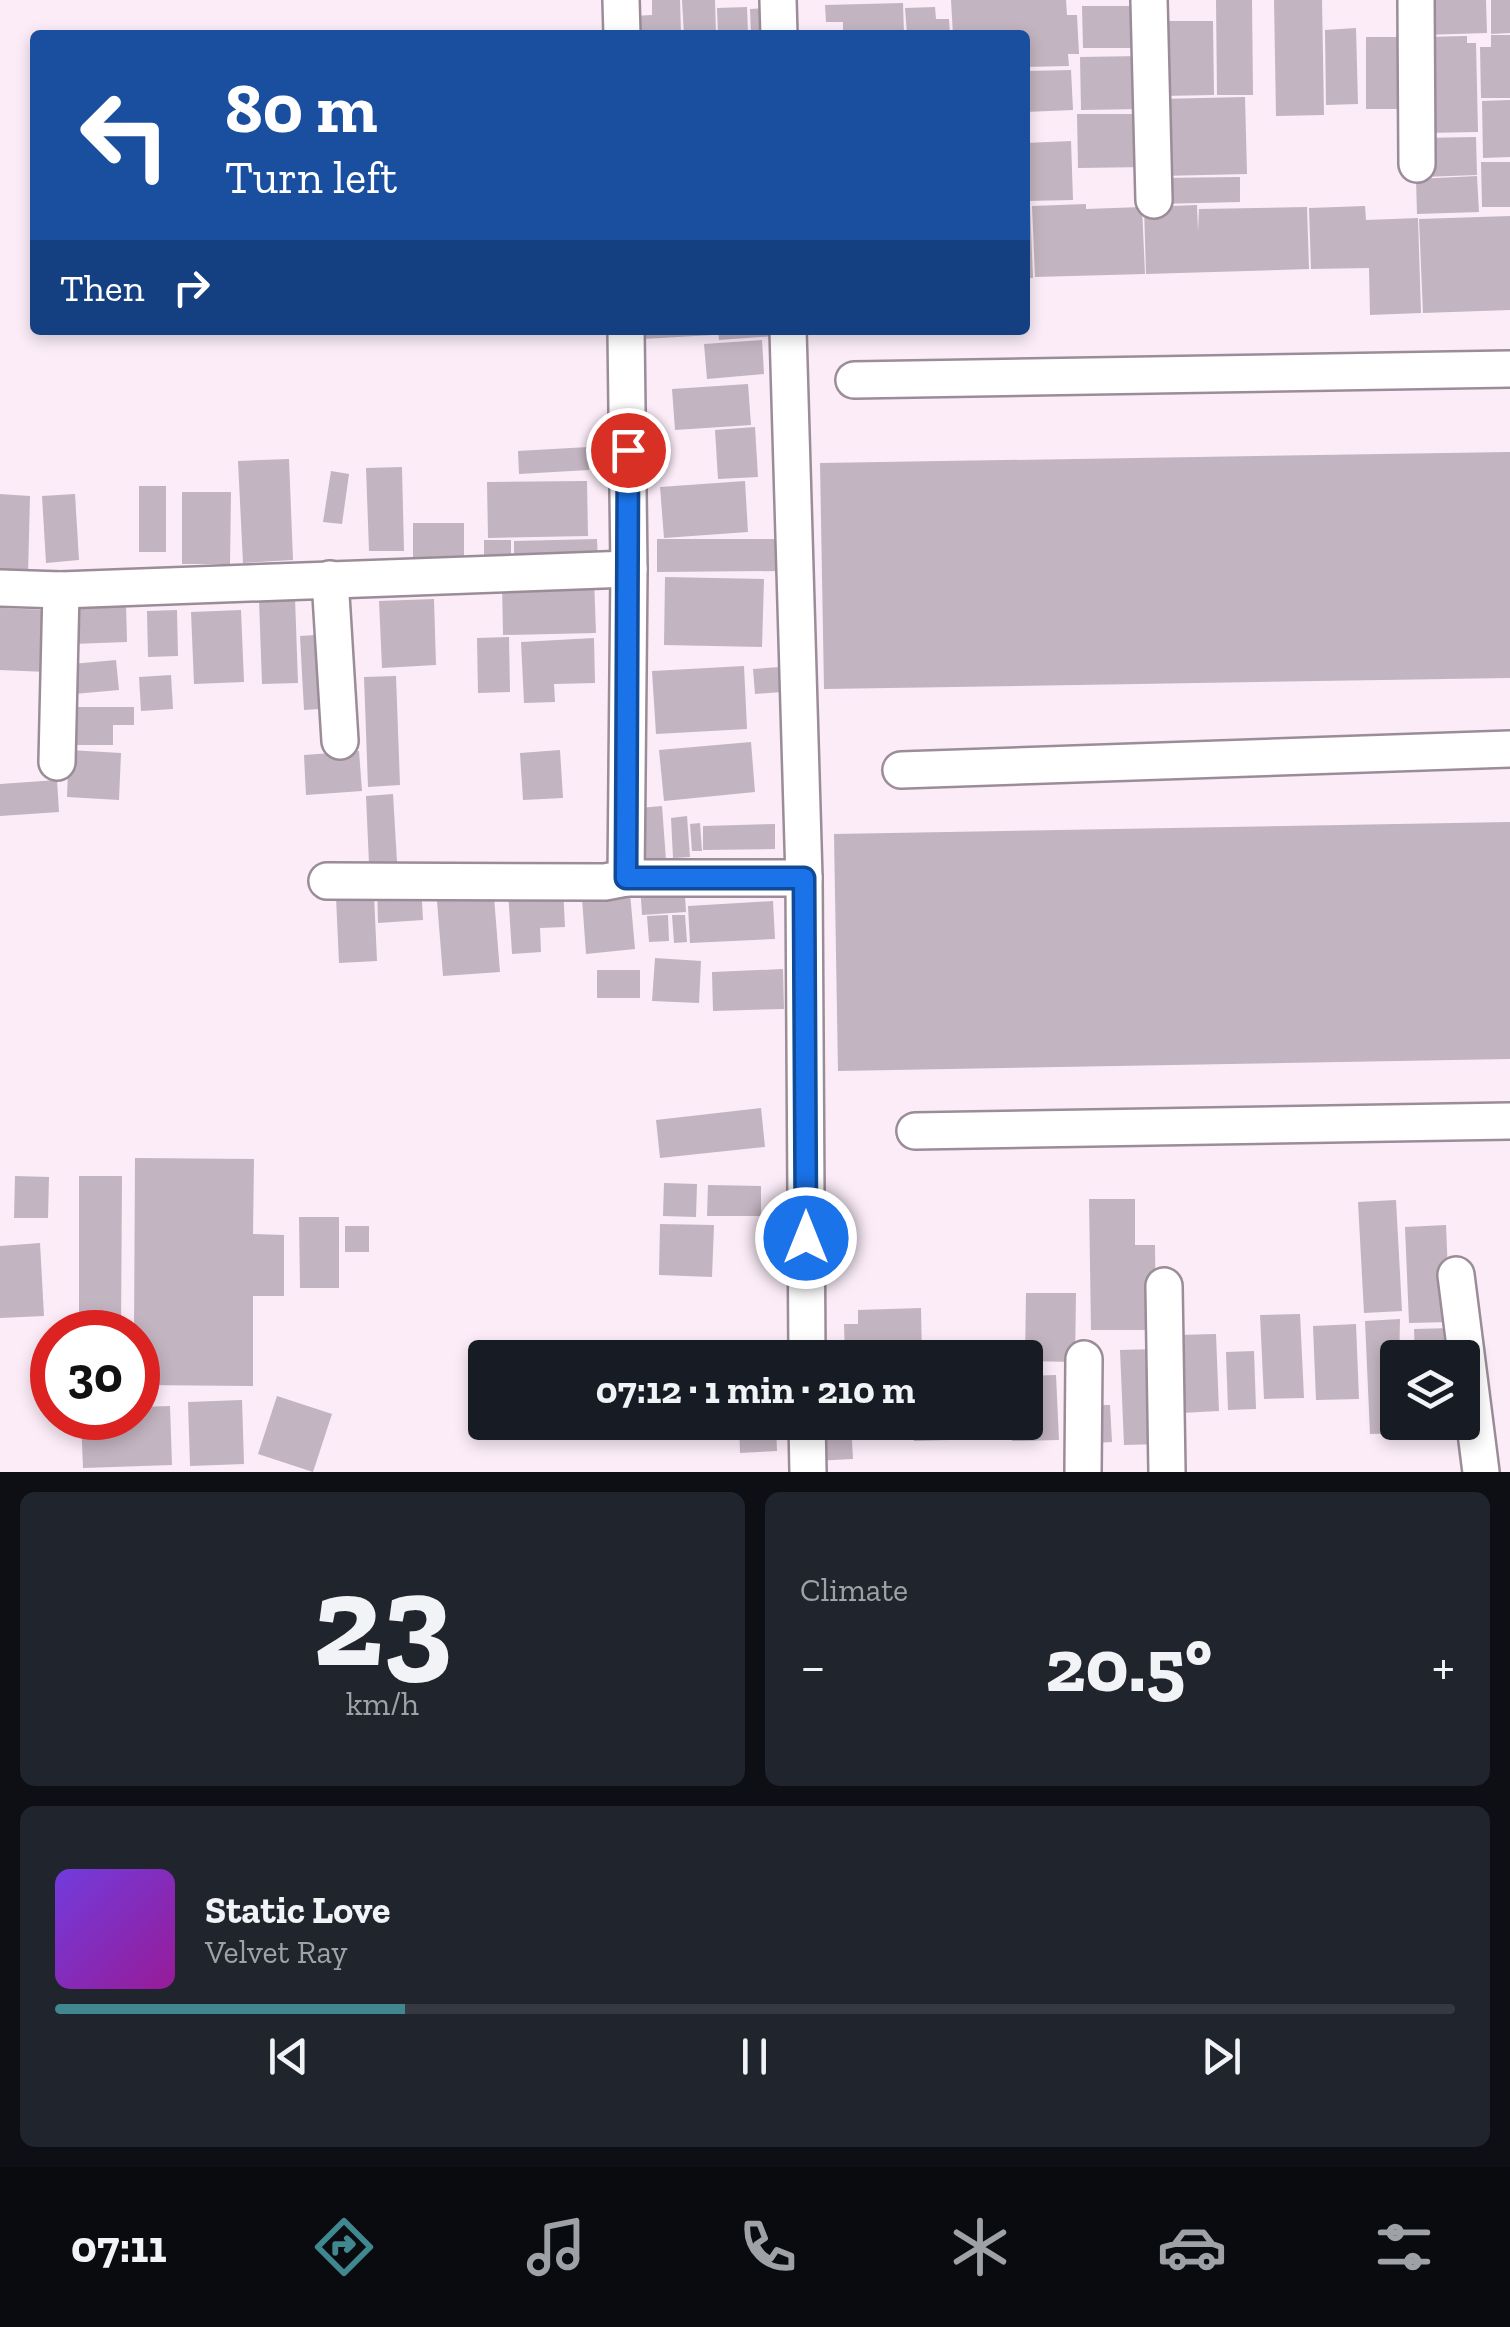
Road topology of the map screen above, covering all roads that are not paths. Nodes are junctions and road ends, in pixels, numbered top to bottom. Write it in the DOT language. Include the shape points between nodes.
graph roads {
  1 [pos="621,0"];
  2 [pos="778,0"];
  3 [pos="1149,0"];
  4 [pos="1416,0"];
  5 [pos="622,30"];
  6 [pos="779,30"];
  7 [pos="1417,164"];
  8 [pos="1154,200"];
  9 [pos="626,335"];
  10 [pos="788,335"];
  11 [pos="1510,369"];
  12 [pos="854,380"];
  13 [pos="629,569"];
  14 [pos="330,579"];
  15 [pos="0,588"];
  16 [pos="61,590"];
  17 [pos="340,740"];
  18 [pos="1510,749"];
  19 [pos="57,762"];
  20 [pos="901,770"];
  21 [pos="626,878"];
  22 [pos="804,878"];
  23 [pos="328,881"];
  24 [pos="1510,1121"];
  25 [pos="915,1131"];
  26 [pos="1456,1276"];
  27 [pos="1164,1286"];
  28 [pos="807,1340"];
  29 [pos="1084,1360"];
  30 [pos="807,1440"];
  31 [pos="808,1472"];
  32 [pos="1084,1472"];
  33 [pos="1168,1472"];
  34 [pos="1481,1472"];
  1 -- 5 [label="street"];
  2 -- 6 [label="street"];
  3 -- 8 [label="street"];
  4 -- 7 [label="street"];
  9 -- 13 [label="street"];
  10 -- 22 [label="street"];
  11 -- 12 [label="street"];
  13 -- 14 [label="street"];
  13 -- 21 [label="street"];
  14 -- 16 [label="street"];
  14 -- 17 [label="street"];
  15 -- 16 [label="street"];
  16 -- 19 [label="street"];
  18 -- 20 [label="street"];
  21 -- 22 [label="street"];
  21 -- 23 [label="street"];
  22 -- 28 [label="street"];
  24 -- 25 [label="street"];
  26 -- 34 [label="street"];
  27 -- 33 [label="street"];
  29 -- 32 [label="street"];
  30 -- 31 [label="street"];
}
